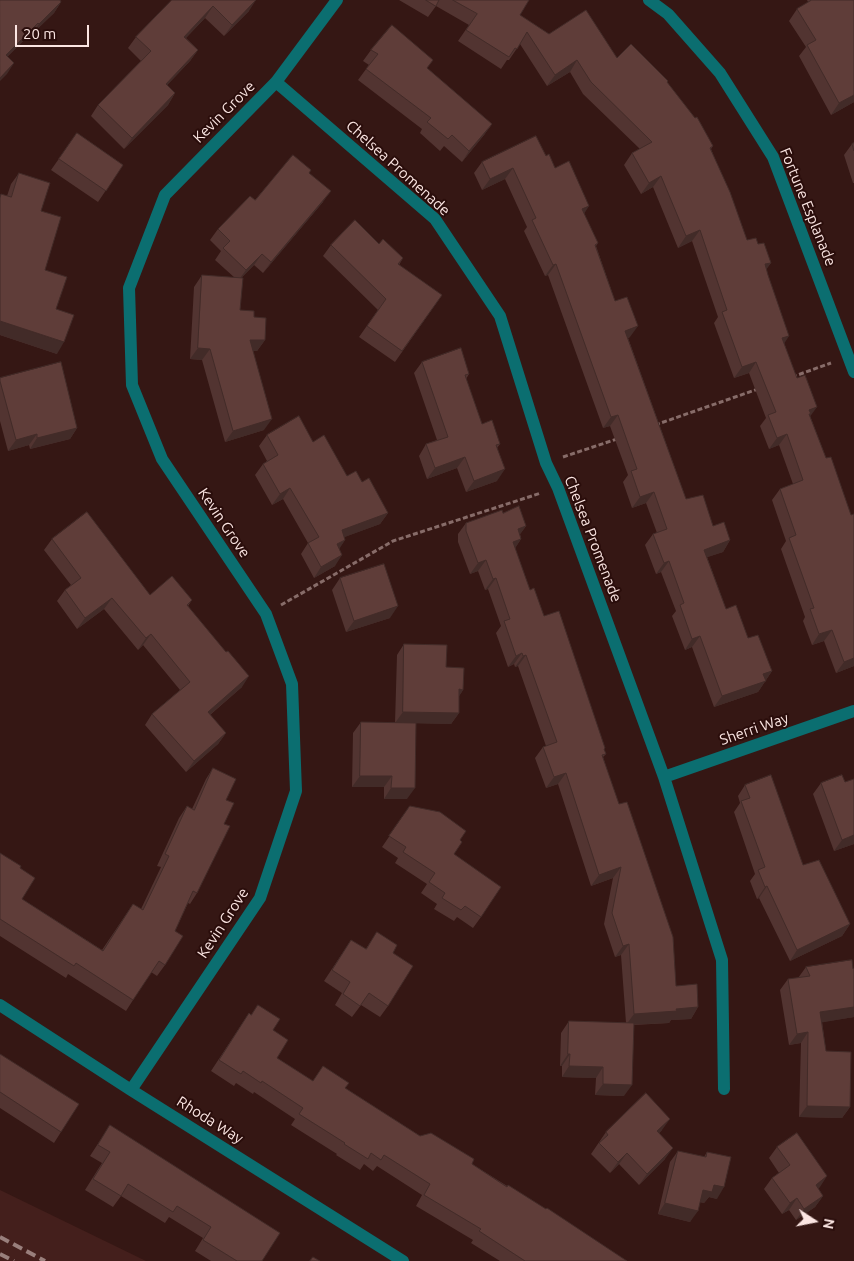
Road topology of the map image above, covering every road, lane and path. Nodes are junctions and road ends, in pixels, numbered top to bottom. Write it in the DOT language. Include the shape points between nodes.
graph roads {
  1 [pos="337,0"];
  2 [pos="649,0"];
  3 [pos="276,82"];
  4 [pos="848,357"];
  5 [pos="854,372"];
  6 [pos="790,377"];
  7 [pos="762,387"];
  8 [pos="650,427"];
  9 [pos="621,437"];
  10 [pos="546,463"];
  11 [pos="558,488"];
  12 [pos="266,614"];
  13 [pos="854,711"];
  14 [pos="664,778"];
  15 [pos="0,1005"];
  16 [pos="724,1089"];
  17 [pos="132,1090"];
  18 [pos="403,1261"];
  1 -- 3 [label="street, Kevin Grove"];
  2 -- 4 [label="street, Fortune Esplanade" via="668,14 720,73 774,157"];
  3 -- 10 [label="street, Chelsea Promenade" via="435,219 500,316"];
  3 -- 12 [label="street, Kevin Grove" via="165,195 129,288 132,385 162,460"];
  4 -- 5 [label="street, Fortune Esplanade"];
  4 -- 6 [label="path"];
  7 -- 8 [label="path"];
  9 -- 10 [label="path"];
  10 -- 11 [label="street, Chelsea Promenade"];
  11 -- 12 [label="path" via="393,540"];
  11 -- 14 [label="street, Chelsea Promenade"];
  12 -- 17 [label="street, Kevin Grove" via="292,684 296,792 260,898"];
  13 -- 14 [label="street, Sherri Way"];
  14 -- 16 [label="street, Chelsea Promenade" via="722,960"];
  15 -- 17 [label="street, Rhoda Way"];
  17 -- 18 [label="street, Rhoda Way"];
}
